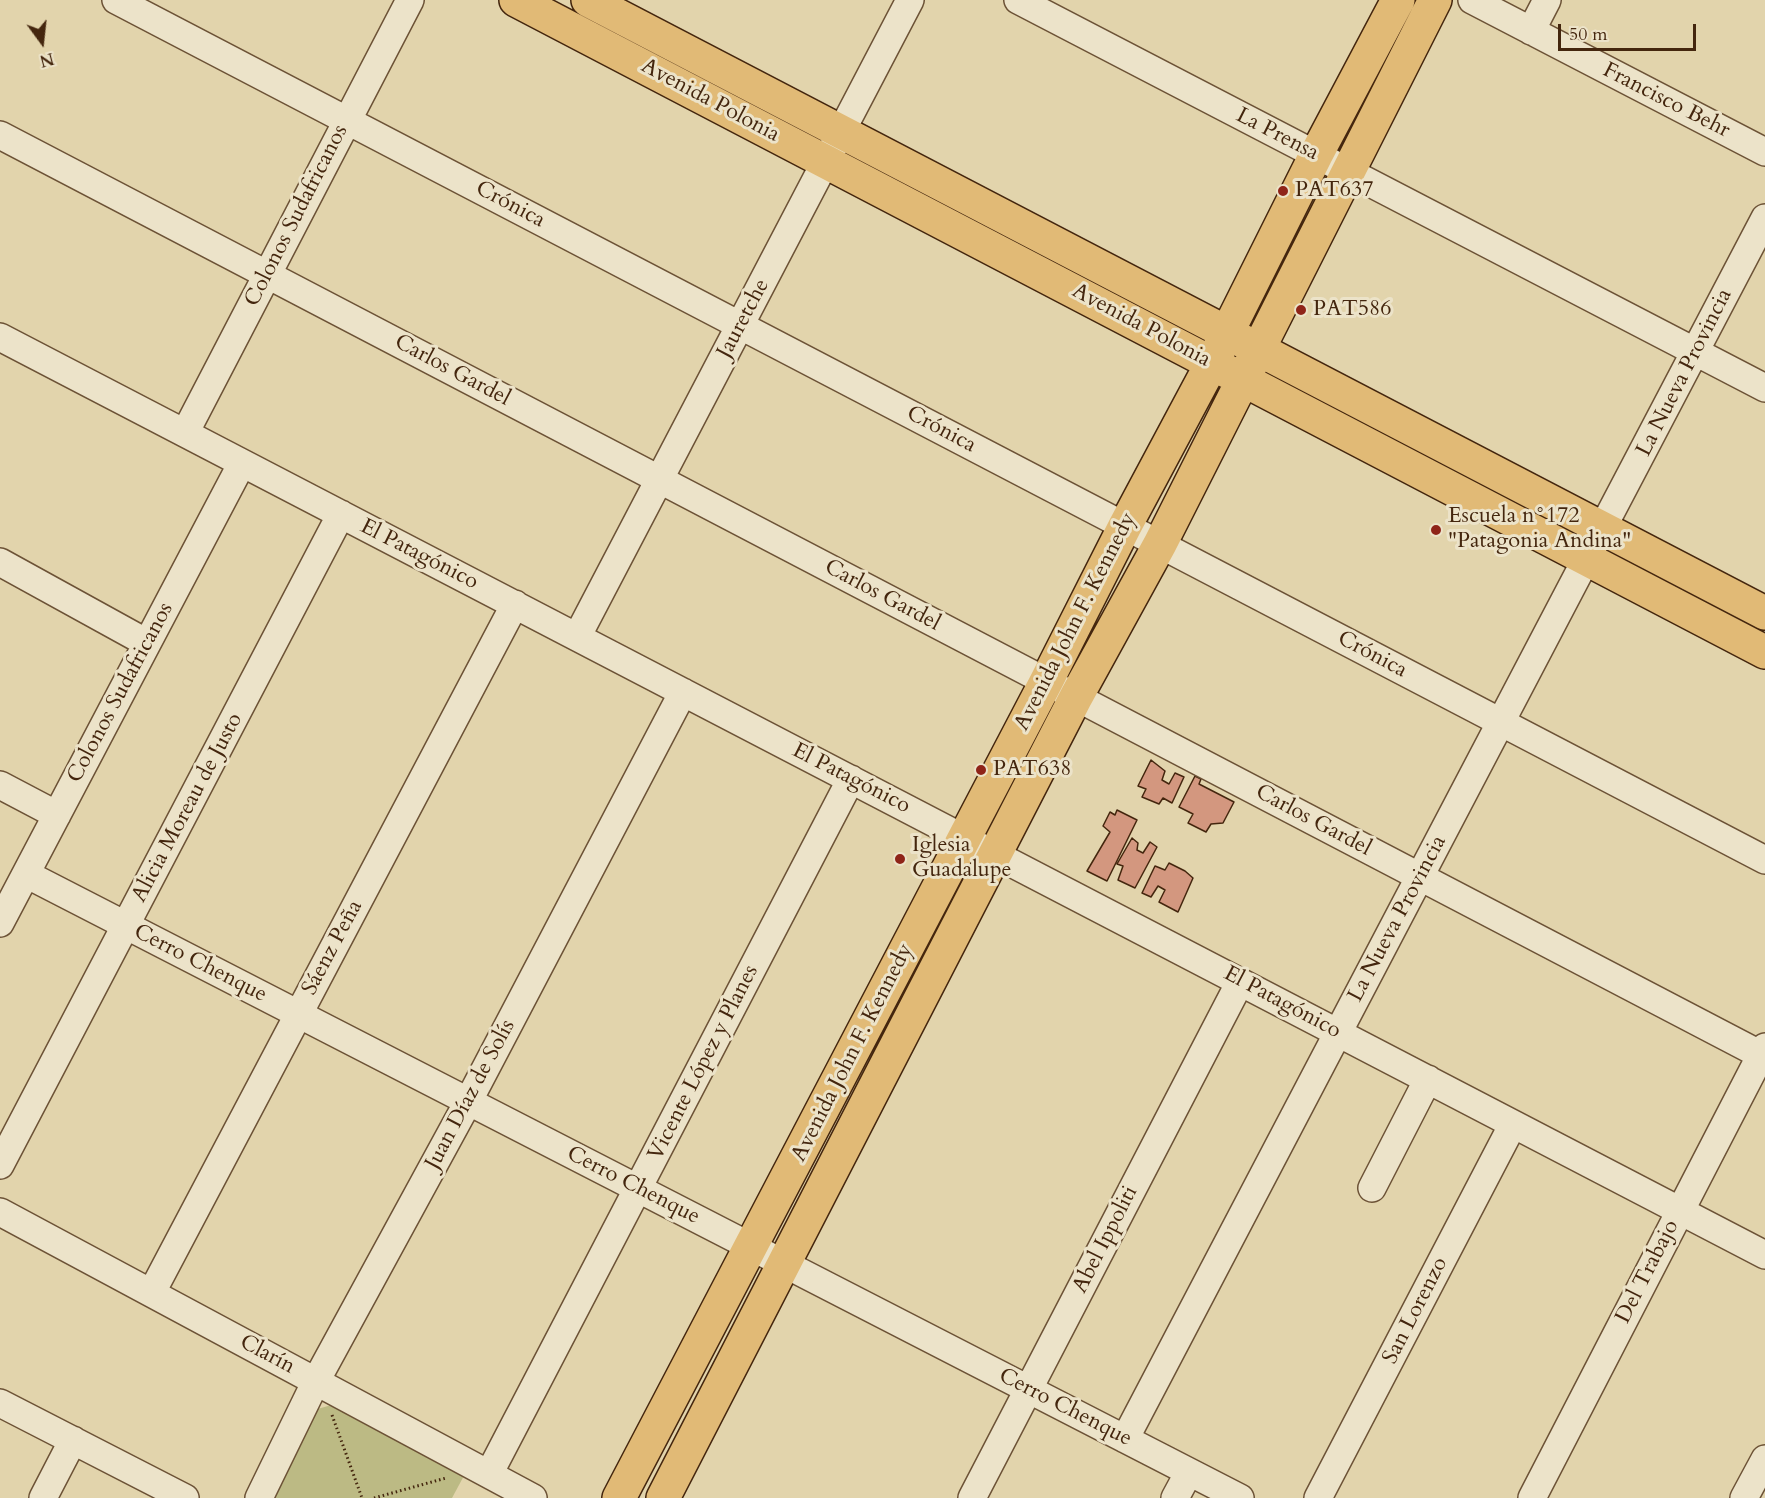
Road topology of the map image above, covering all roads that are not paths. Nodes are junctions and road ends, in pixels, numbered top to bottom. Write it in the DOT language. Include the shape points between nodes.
graph roads {
  1 [pos="116,0"];
  2 [pos="410,0"];
  3 [pos="516,0"];
  4 [pos="588,0"];
  5 [pos="910,0"];
  6 [pos="1018,0"];
  7 [pos="1398,0"];
  8 [pos="1435,0"];
  9 [pos="1472,0"];
  10 [pos="1547,0"];
  11 [pos="1531,31"];
  12 [pos="347,120"];
  13 [pos="841,131"];
  14 [pos="0,135"];
  15 [pos="1765,153"];
  16 [pos="1316,155"];
  17 [pos="826,162"];
  18 [pos="1350,173"];
  19 [pos="1765,218"];
  20 [pos="267,275"];
  21 [pos="740,326"];
  22 [pos="1228,332"];
  23 [pos="0,337"];
  24 [pos="1260,348"];
  25 [pos="1696,352"];
  26 [pos="1212,363"];
  27 [pos="1243,380"];
  28 [pos="1765,388"];
  29 [pos="185,433"];
  30 [pos="242,463"];
  31 [pos="660,480"];
  32 [pos="341,514"];
  33 [pos="1125,526"];
  34 [pos="1604,528"];
  35 [pos="1160,544"];
  36 [pos="1588,559"];
  37 [pos="0,562"];
  38 [pos="514,604"];
  39 [pos="1765,613"];
  40 [pos="577,637"];
  41 [pos="147,643"];
  42 [pos="1765,652"];
  43 [pos="1046,682"];
  44 [pos="683,692"];
  45 [pos="1076,697"];
  46 [pos="1501,722"];
  47 [pos="851,779"];
  48 [pos="0,785"];
  49 [pos="57,815"];
  50 [pos="964,838"];
  51 [pos="995,854"];
  52 [pos="1765,860"];
  53 [pos="26,874"];
  54 [pos="1420,877"];
  55 [pos="0,923"];
  56 [pos="126,926"];
  57 [pos="1240,982"];
  58 [pos="299,1014"];
  59 [pos="1338,1033"];
  60 [pos="1764,1053"];
  61 [pos="1428,1079"];
  62 [pos="468,1102"];
  63 [pos="1513,1124"];
  64 [pos="0,1165"];
  65 [pos="1372,1188"];
  66 [pos="638,1189"];
  67 [pos="1680,1211"];
  68 [pos="0,1212"];
  69 [pos="752,1247"];
  70 [pos="1765,1255"];
  71 [pos="783,1263"];
  72 [pos="152,1292"];
  73 [pos="316,1381"];
  74 [pos="1028,1390"];
  75 [pos="0,1403"];
  76 [pos="1125,1439"];
  77 [pos="73,1440"];
  78 [pos="1765,1459"];
  79 [pos="1189,1472"];
  80 [pos="489,1473"];
  81 [pos="44,1498"];
  82 [pos="185,1498"];
  83 [pos="259,1498"];
  84 [pos="533,1498"];
  85 [pos="619,1498"];
  86 [pos="663,1498"];
  87 [pos="972,1498"];
  88 [pos="1175,1498"];
  89 [pos="1239,1498"];
  90 [pos="1318,1498"];
  91 [pos="1532,1498"];
  92 [pos="1744,1498"];
  1 -- 12 [label="street, Crónica"];
  2 -- 12 [label="street, Colonos Sudafricanos"];
  3 -- 17 [label="main road, Avenida Polonia"];
  4 -- 13 [label="main road, Avenida Polonia"];
  5 -- 13 [label="street, Jauretche"];
  6 -- 16 [label="street, La Prensa"];
  7 -- 16 [label="main road, Avenida John F. Kennedy"];
  8 -- 18 [label="main road, Avenida John F. Kennedy"];
  9 -- 11 [label="street, Francisco Behr"];
  10 -- 11 [label="street"];
  11 -- 15 [label="street, Francisco Behr"];
  12 -- 20 [label="street, Colonos Sudafricanos"];
  12 -- 21 [label="street, Crónica"];
  13 -- 17 [label="street, Jauretche"];
  13 -- 22 [label="main road, Avenida Polonia"];
  14 -- 20 [label="street, Carlos Gardel"];
  16 -- 18 [label="street, La Prensa"];
  16 -- 22 [label="main road, Avenida John F. Kennedy"];
  17 -- 21 [label="street, Jauretche"];
  17 -- 26 [label="main road, Avenida Polonia"];
  18 -- 24 [label="main road, Avenida John F. Kennedy"];
  18 -- 25 [label="street, La Prensa"];
  19 -- 25 [label="street, La Nueva Provincia"];
  20 -- 29 [label="street, Colonos Sudafricanos"];
  20 -- 31 [label="street, Carlos Gardel"];
  21 -- 31 [label="street, Jauretche"];
  21 -- 33 [label="street, Crónica"];
  22 -- 24 [label="main road, Avenida Polonia"];
  22 -- 26 [label="main road, Avenida John F. Kennedy"];
  23 -- 29 [label="street, El Patagónico"];
  24 -- 27 [label="main road, Avenida John F. Kennedy"];
  24 -- 34 [label="main road, Avenida Polonia"];
  25 -- 28 [label="street, La Prensa"];
  25 -- 34 [label="street, La Nueva Provincia"];
  26 -- 27 [label="main road, Avenida Polonia"];
  26 -- 33 [label="main road, Avenida John F. Kennedy"];
  27 -- 35 [label="main road, Avenida John F. Kennedy"];
  27 -- 36 [label="main road, Avenida Polonia"];
  29 -- 30 [label="street, El Patagónico"];
  30 -- 32 [label="street, El Patagónico"];
  30 -- 41 [label="street, Colonos Sudafricanos"];
  31 -- 40 [label="street, Jauretche"];
  31 -- 43 [label="street, Carlos Gardel"];
  32 -- 38 [label="street, El Patagónico"];
  32 -- 56 [label="street, Alicia Moreau de Justo"];
  33 -- 35 [label="street, Crónica"];
  33 -- 43 [label="main road, Avenida John F. Kennedy"];
  34 -- 36 [label="street, La Nueva Provincia"];
  34 -- 39 [label="main road, Avenida Polonia"];
  35 -- 45 [label="main road, Avenida John F. Kennedy"];
  35 -- 46 [label="street, Crónica"];
  36 -- 42 [label="main road, Avenida Polonia"];
  36 -- 46 [label="street, La Nueva Provincia"];
  37 -- 41 [label="street"];
  38 -- 40 [label="street, El Patagónico"];
  38 -- 58 [label="street, Sáenz Peña"];
  40 -- 44 [label="street, El Patagónico"];
  41 -- 49 [label="street, Colonos Sudafricanos"];
  43 -- 45 [label="street, Carlos Gardel"];
  43 -- 50 [label="main road, Avenida John F. Kennedy"];
  44 -- 47 [label="street, El Patagónico"];
  44 -- 62 [label="street, Juan Díaz de Solís"];
  45 -- 51 [label="main road, Avenida John F. Kennedy"];
  45 -- 54 [label="street, Carlos Gardel"];
  46 -- 52 [label="street, Crónica"];
  46 -- 54 [label="street, La Nueva Provincia"];
  47 -- 50 [label="street, El Patagónico"];
  47 -- 66 [label="street, Vicente López y Planes"];
  48 -- 49 [label="street"];
  49 -- 53 [label="street, Colonos Sudafricanos"];
  50 -- 51 [label="street, El Patagónico"];
  50 -- 69 [label="main road, Avenida John F. Kennedy"];
  51 -- 57 [label="street, El Patagónico"];
  51 -- 71 [label="main road, Avenida John F. Kennedy"];
  53 -- 55 [label="street, Colonos Sudafricanos"];
  53 -- 56 [label="street, Cerro Chenque"];
  54 -- 59 [label="street, La Nueva Provincia"];
  54 -- 60 [label="street, Carlos Gardel"];
  56 -- 58 [label="street, Cerro Chenque"];
  56 -- 64 [label="street, Alicia Moreau de Justo"];
  57 -- 59 [label="street, El Patagónico"];
  57 -- 74 [label="street, Abel Ippoliti"];
  58 -- 62 [label="street, Cerro Chenque"];
  58 -- 72 [label="street, Sáenz Peña"];
  59 -- 61 [label="street, El Patagónico"];
  59 -- 76 [label="street, La Nueva Provincia"];
  60 -- 67 [label="street, Del Trabajo"];
  61 -- 63 [label="street, El Patagónico"];
  61 -- 65 [label="street"];
  62 -- 66 [label="street, Cerro Chenque"];
  62 -- 73 [label="street, Juan Díaz de Solís"];
  63 -- 67 [label="street, El Patagónico"];
  63 -- 90 [label="street, San Lorenzo"];
  66 -- 69 [label="street, Cerro Chenque"];
  66 -- 80 [label="street, Vicente López y Planes"];
  67 -- 70 [label="street, El Patagónico"];
  67 -- 91 [label="street, Del Trabajo"];
  68 -- 72 [label="street, Clarín"];
  69 -- 71 [label="street, Cerro Chenque"];
  69 -- 85 [label="main road, Avenida John F. Kennedy"];
  71 -- 74 [label="street, Cerro Chenque"];
  71 -- 86 [label="main road, Avenida John F. Kennedy"];
  72 -- 73 [label="street, Clarín"];
  73 -- 80 [label="street, Clarín"];
  73 -- 83 [label="street, Juan Díaz de Solís"];
  74 -- 76 [label="street, Cerro Chenque"];
  74 -- 87 [label="street, Abel Ippoliti"];
  75 -- 77 [label="street"];
  76 -- 79 [label="street, Cerro Chenque"];
  77 -- 81 [label="street"];
  77 -- 82 [label="street"];
  78 -- 92 [label="street"];
  79 -- 88 [label="street"];
  79 -- 89 [label="street, Cerro Chenque"];
  80 -- 84 [label="street, Clarín"];
}
